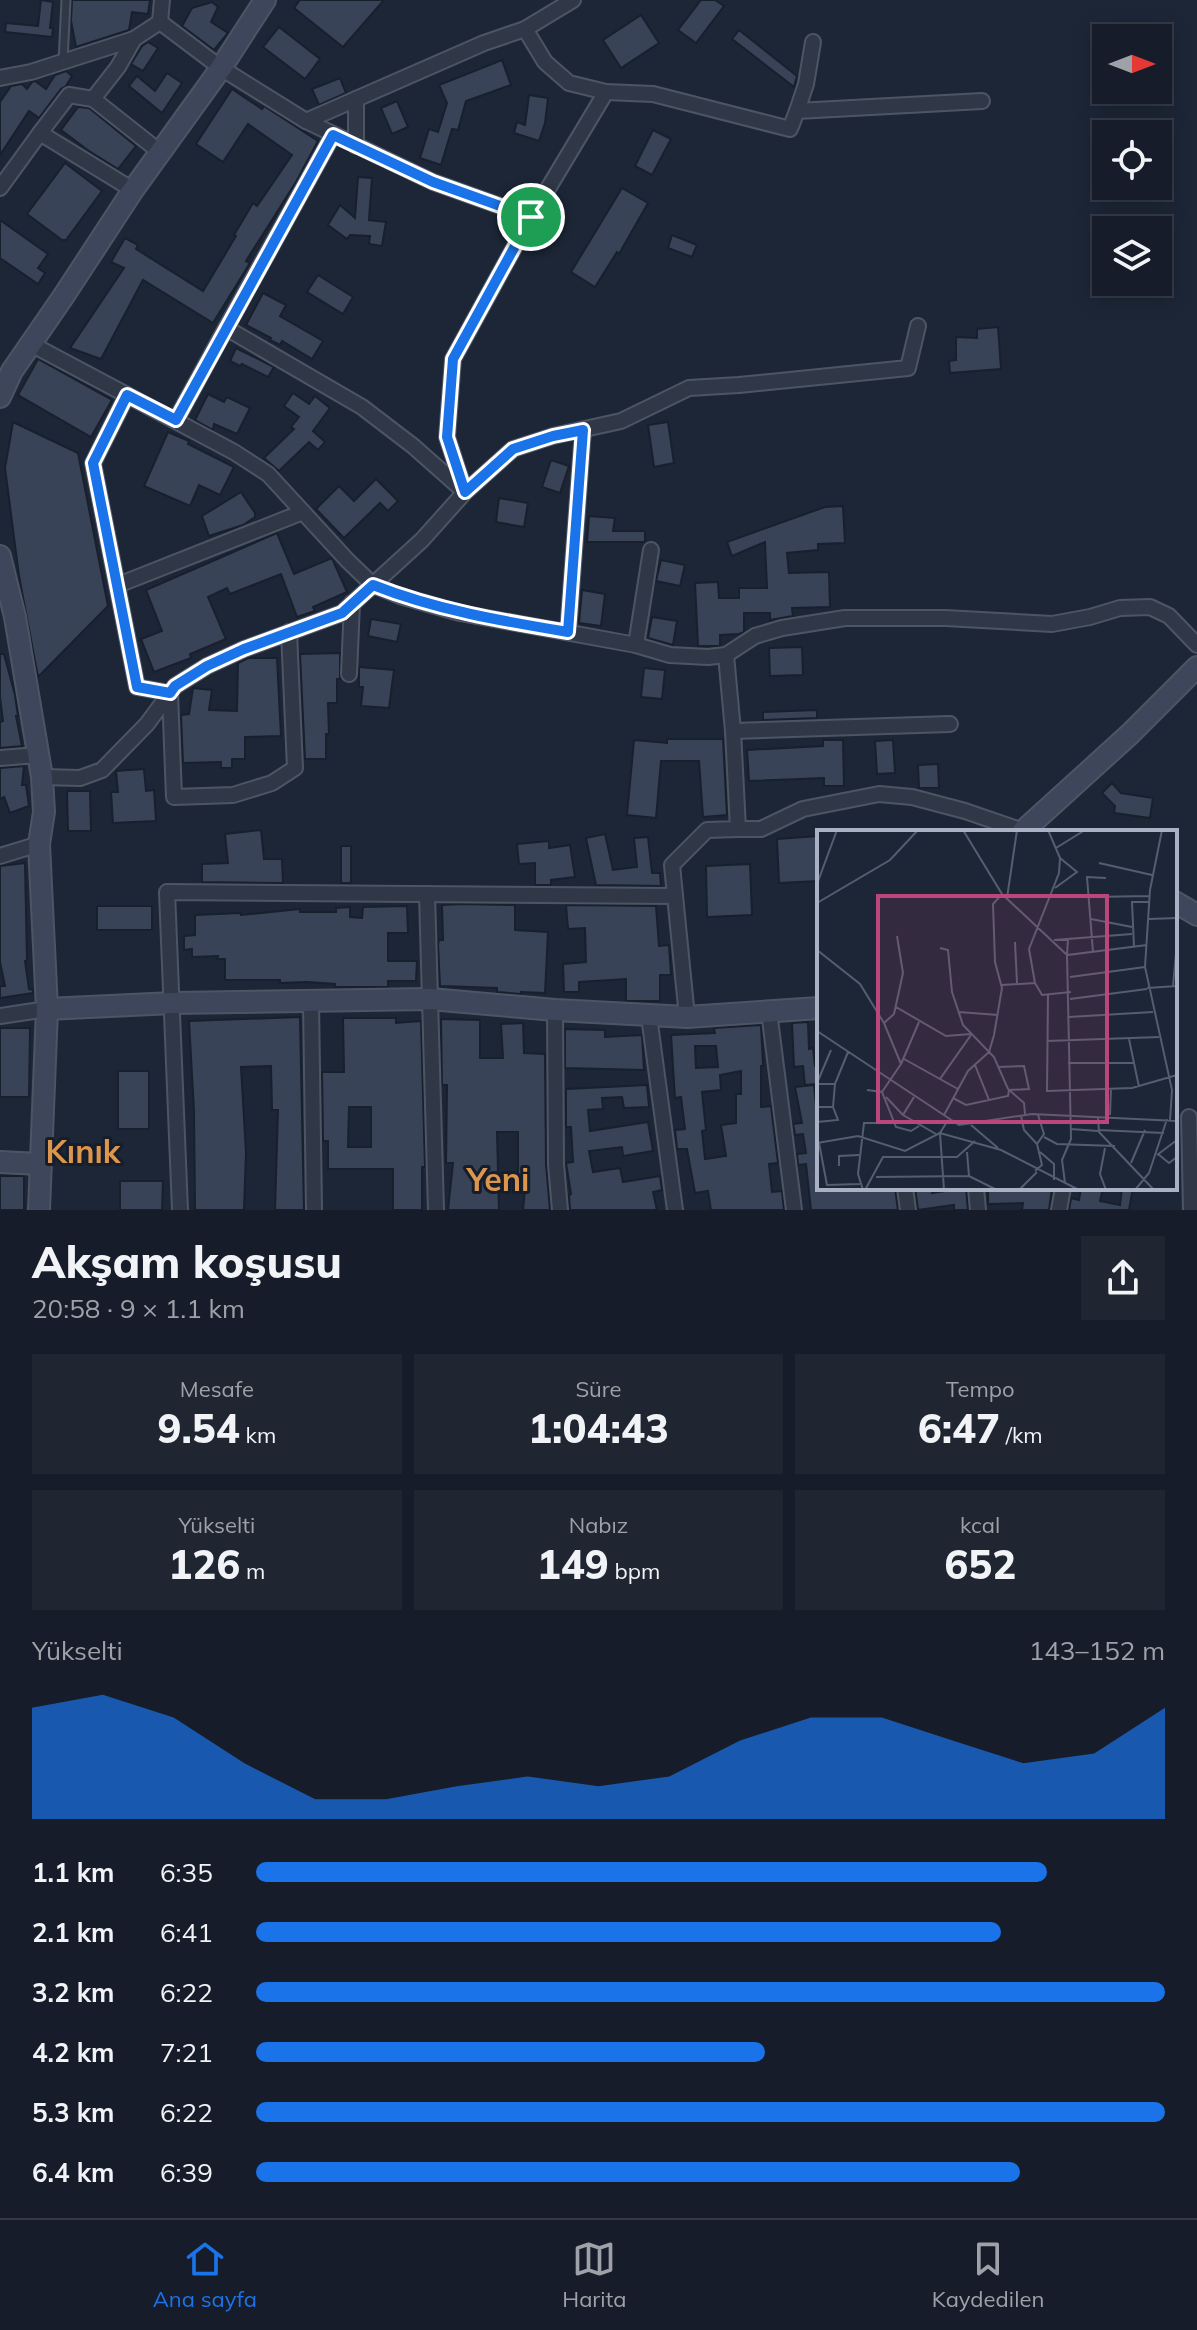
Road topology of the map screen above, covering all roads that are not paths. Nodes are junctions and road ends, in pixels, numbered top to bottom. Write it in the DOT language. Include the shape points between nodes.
graph roads {
  1 [pos="66,0"];
  2 [pos="162,0"];
  3 [pos="265,0"];
  4 [pos="573,0"];
  5 [pos="160,22"];
  6 [pos="525,29"];
  7 [pos="134,39"];
  8 [pos="813,42"];
  9 [pos="63,62"];
  10 [pos="221,68"];
  11 [pos="0,78"];
  12 [pos="606,92"];
  13 [pos="93,99"];
  14 [pos="356,99"];
  15 [pos="982,101"];
  16 [pos="797,111"];
  17 [pos="306,121"];
  18 [pos="40,133"];
  19 [pos="333,135"];
  20 [pos="356,146"];
  21 [pos="160,152"];
  22 [pos="0,188"];
  23 [pos="133,190"];
  24 [pos="531,217"];
  25 [pos="918,326"];
  26 [pos="226,328"];
  27 [pos="31,344"];
  28 [pos="6,367"];
  29 [pos="127,395"];
  30 [pos="0,397"];
  31 [pos="176,420"];
  32 [pos="583,430"];
  33 [pos="465,492"];
  34 [pos="303,512"];
  35 [pos="651,550"];
  36 [pos="0,556"];
  37 [pos="118,585"];
  38 [pos="373,585"];
  39 [pos="352,603"];
  40 [pos="289,632"];
  41 [pos="568,632"];
  42 [pos="636,645"];
  43 [pos="1197,645"];
  44 [pos="726,655"];
  45 [pos="1197,667"];
  46 [pos="349,674"];
  47 [pos="1190,684"];
  48 [pos="170,693"];
  49 [pos="950,724"];
  50 [pos="733,731"];
  51 [pos="38,755"];
  52 [pos="0,758"];
  53 [pos="42,777"];
  54 [pos="738,829"];
  55 [pos="1017,830"];
  56 [pos="1025,830"];
  57 [pos="39,844"];
  58 [pos="0,856"];
  59 [pos="427,894"];
  60 [pos="674,896"];
  61 [pos="1177,903"];
  62 [pos="1197,915"];
  63 [pos="430,999"];
  64 [pos="311,1002"];
  65 [pos="173,1003"];
  66 [pos="817,1008"];
  67 [pos="47,1009"];
  68 [pos="555,1010"];
  69 [pos="769,1011"];
  70 [pos="0,1016"];
  71 [pos="649,1016"];
  72 [pos="687,1017"];
  73 [pos="1187,1118"];
  74 [pos="0,1162"];
  75 [pos="39,1164"];
  76 [pos="905,1190"];
  77 [pos="976,1190"];
  78 [pos="1063,1190"];
  79 [pos="39,1210"];
  80 [pos="180,1210"];
  81 [pos="314,1210"];
  82 [pos="436,1210"];
  83 [pos="560,1210"];
  84 [pos="675,1210"];
  85 [pos="794,1210"];
  86 [pos="908,1210"];
  87 [pos="978,1210"];
  88 [pos="1059,1210"];
  89 [pos="1191,1210"];
  1 -- 9 [label="lane"];
  2 -- 5 [label="street"];
  3 -- 10 [label="main road"];
  4 -- 6 [label="street"];
  5 -- 7 [label="street"];
  5 -- 10 [label="street"];
  6 -- 12 [label="street" via="545,62 569,83"];
  6 -- 14 [label="street"];
  7 -- 9 [label="street"];
  7 -- 13 [label="street"];
  8 -- 16 [label="street"];
  9 -- 11 [label="street"];
  10 -- 17 [label="street"];
  10 -- 21 [label="main road"];
  12 -- 16 [label="street" via="653,94 790,129"];
  12 -- 24 [label="street"];
  13 -- 18 [label="street" via="69,95"];
  13 -- 21 [label="street"];
  14 -- 17 [label="street"];
  14 -- 20 [label="street"];
  15 -- 16 [label="street"];
  17 -- 19 [label="street"];
  18 -- 22 [label="street"];
  18 -- 23 [label="street"];
  19 -- 20 [label="street"];
  19 -- 26 [label="street"];
  20 -- 24 [label="street" via="433,182"];
  21 -- 23 [label="main road"];
  23 -- 27 [label="main road"];
  24 -- 33 [label="street" via="453,359 447,437"];
  25 -- 32 [label="street" via="908,368 689,388 621,421"];
  26 -- 31 [label="street"];
  26 -- 33 [label="street" via="362,407"];
  27 -- 28 [label="main road"];
  27 -- 29 [label="street"];
  28 -- 30 [label="main road"];
  29 -- 31 [label="street"];
  29 -- 37 [label="street" via="93,463"];
  31 -- 34 [label="street" via="268,474"];
  32 -- 33 [label="street" via="513,449"];
  32 -- 41 [label="street"];
  33 -- 38 [label="street"];
  34 -- 37 [label="street"];
  34 -- 38 [label="street"];
  35 -- 42 [label="street"];
  36 -- 51 [label="main road"];
  37 -- 48 [label="street" via="137,687"];
  38 -- 39 [label="street"];
  38 -- 41 [label="street" via="460,613"];
  39 -- 40 [label="street" via="342,613"];
  39 -- 46 [label="street"];
  40 -- 48 [label="street" via="207,666"];
  40 -- 48 [label="street" via="295,768 272,783 233,795 174,797"];
  41 -- 42 [label="street"];
  42 -- 44 [label="street" via="670,655"];
  43 -- 44 [label="street" via="1169,616 1150,607 1120,608 1052,624 845,618 755,636"];
  44 -- 50 [label="street"];
  45 -- 47 [label="main road"];
  47 -- 56 [label="main road"];
  48 -- 53 [label="street" via="102,770 80,778"];
  49 -- 50 [label="street"];
  50 -- 54 [label="street"];
  51 -- 52 [label="street"];
  51 -- 53 [label="main road"];
  53 -- 57 [label="main road"];
  54 -- 55 [label="street" via="761,829 803,809 879,794 912,797"];
  54 -- 60 [label="street" via="707,830 672,865"];
  57 -- 58 [label="street"];
  57 -- 67 [label="main road"];
  59 -- 60 [label="street"];
  59 -- 63 [label="street"];
  59 -- 65 [label="street" via="167,892"];
  60 -- 72 [label="street"];
  61 -- 62 [label="main road"];
  63 -- 64 [label="main road"];
  63 -- 68 [label="main road"];
  63 -- 82 [label="street"];
  64 -- 65 [label="main road"];
  64 -- 81 [label="street"];
  65 -- 67 [label="main road"];
  65 -- 80 [label="street"];
  66 -- 69 [label="main road"];
  67 -- 70 [label="street"];
  67 -- 75 [label="main road"];
  68 -- 71 [label="main road"];
  68 -- 83 [label="street"];
  69 -- 72 [label="main road"];
  69 -- 85 [label="street"];
  71 -- 72 [label="main road"];
  71 -- 84 [label="street"];
  73 -- 89 [label="street"];
  74 -- 75 [label="main road"];
  75 -- 79 [label="main road"];
  76 -- 86 [label="street"];
  77 -- 87 [label="street"];
  78 -- 88 [label="street"];
}
